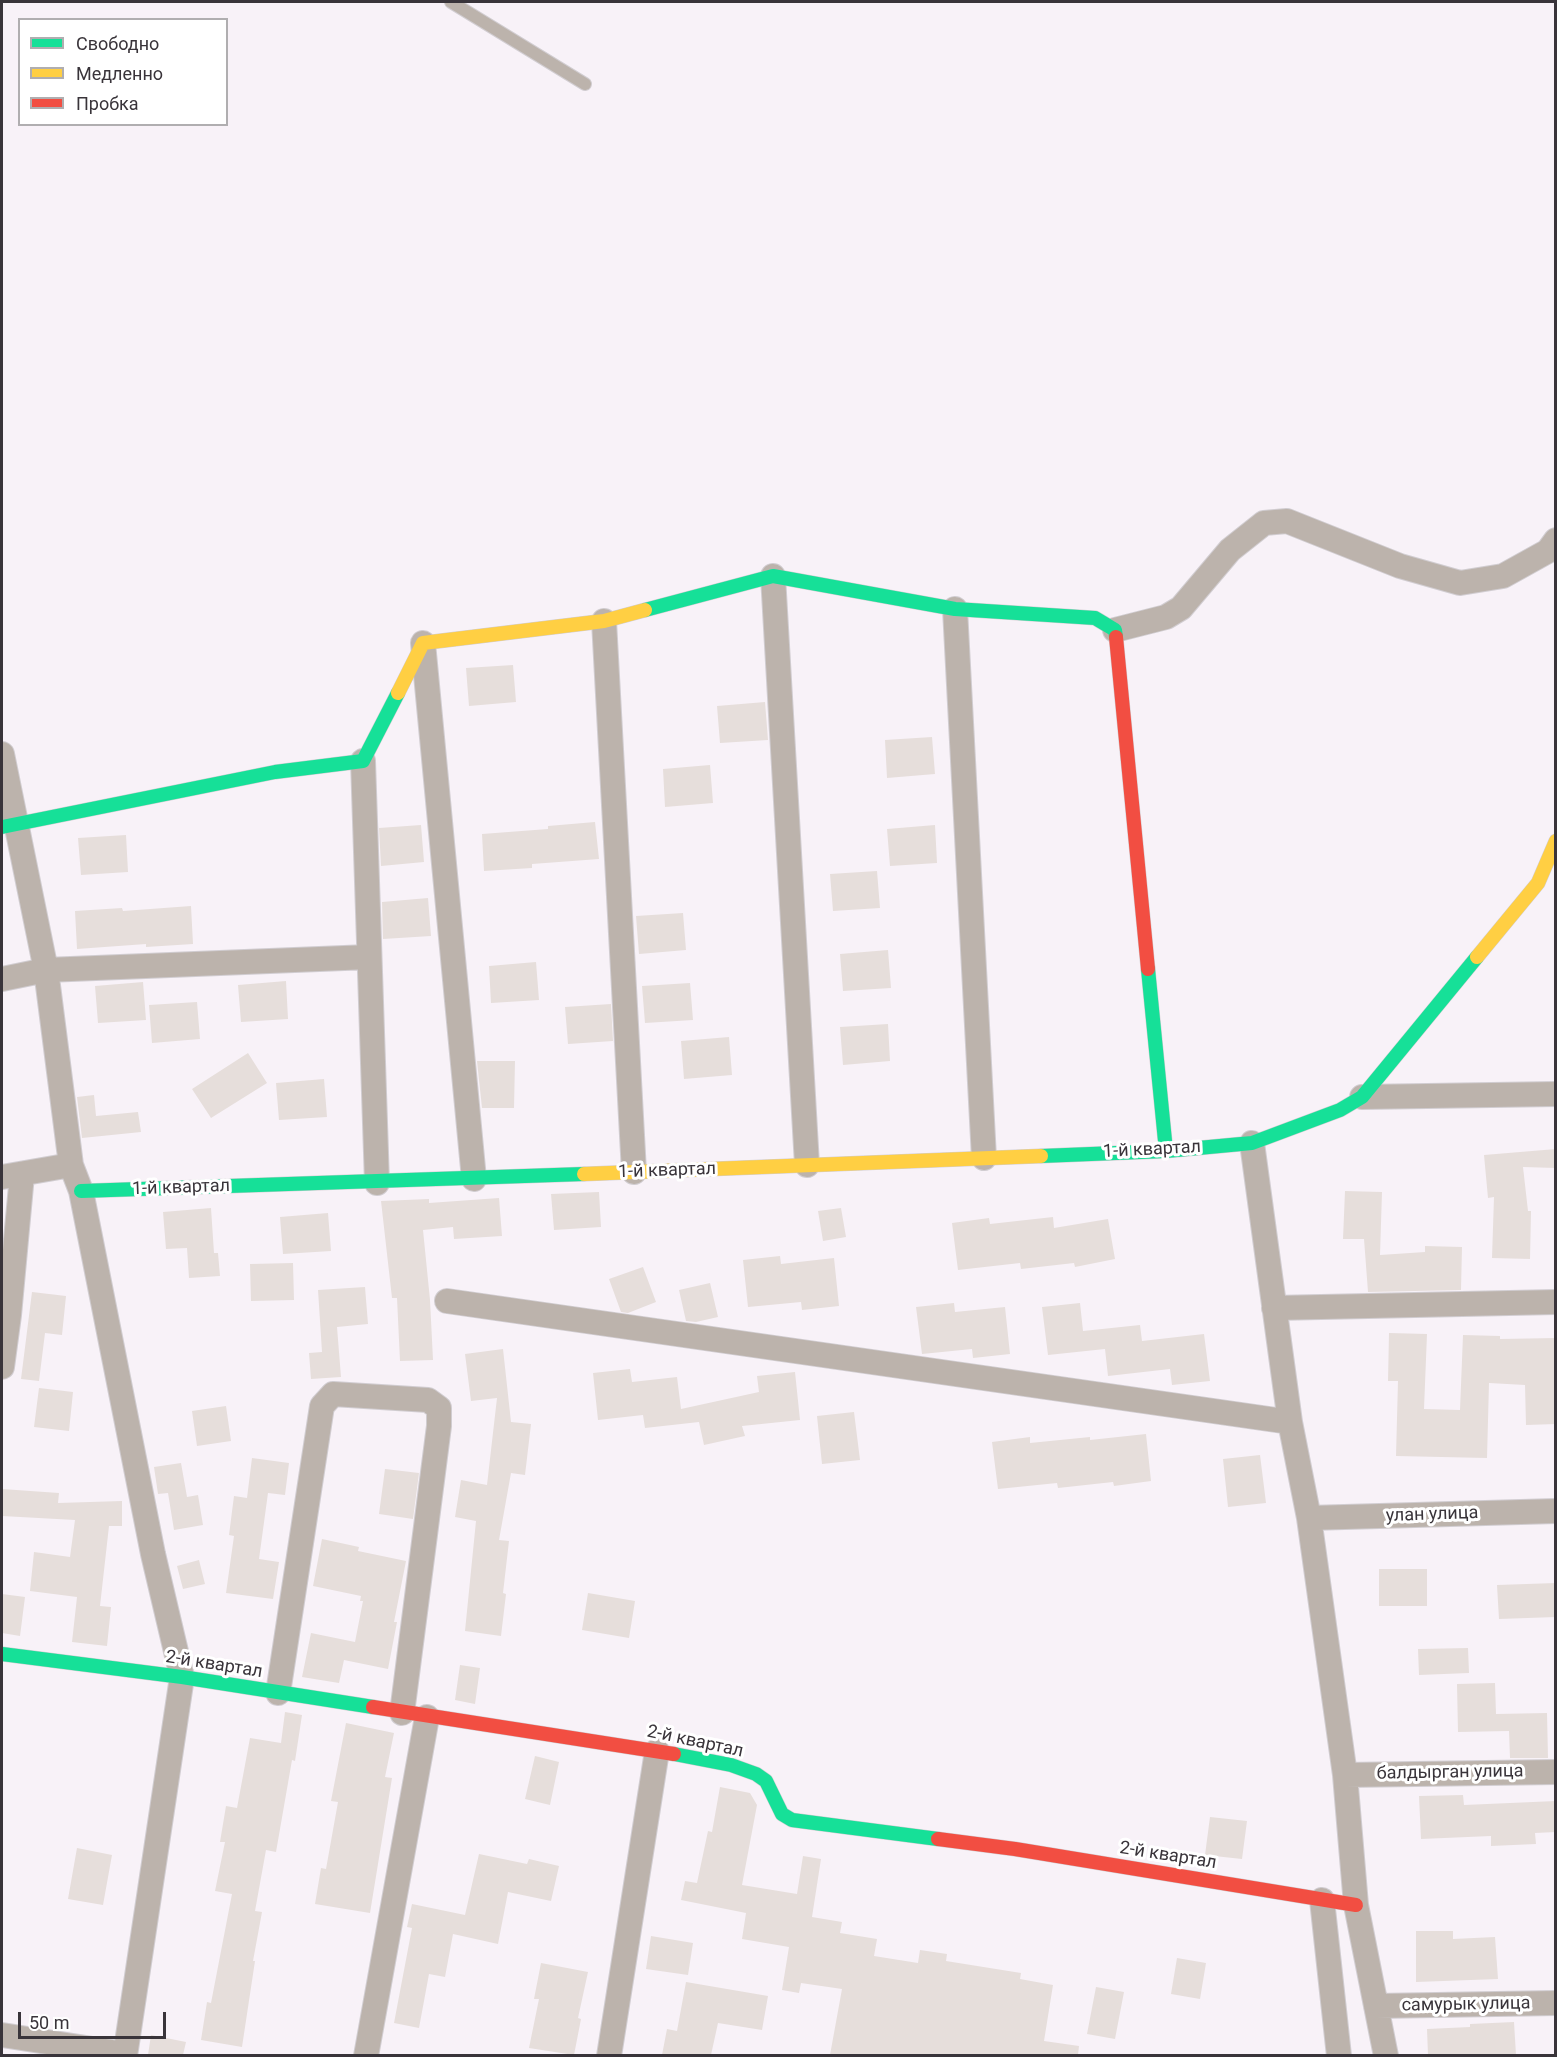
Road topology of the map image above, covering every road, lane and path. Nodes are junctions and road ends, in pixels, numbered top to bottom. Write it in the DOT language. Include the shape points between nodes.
graph roads {
  1 [pos="451,2"];
  2 [pos="585,84"];
  3 [pos="1556,540"];
  4 [pos="773,576"];
  5 [pos="955,609"];
  6 [pos="604,621"];
  7 [pos="1115,630"];
  8 [pos="423,643"];
  9 [pos="2,754"];
  10 [pos="363,761"];
  11 [pos="9,826"];
  12 [pos="1556,841"];
  13 [pos="1556,882"];
  14 [pos="1538,883"];
  15 [pos="369,957"];
  16 [pos="46,970"];
  17 [pos="2,979"];
  18 [pos="1556,1094"];
  19 [pos="1362,1097"];
  20 [pos="1252,1143"];
  21 [pos="1166,1151"];
  22 [pos="984,1158"];
  23 [pos="71,1165"];
  24 [pos="807,1165"];
  25 [pos="634,1172"];
  26 [pos="12,1176"];
  27 [pos="474,1179"];
  28 [pos="377,1183"];
  29 [pos="81,1191"];
  30 [pos="447,1301"];
  31 [pos="1556,1302"];
  32 [pos="1274,1308"];
  33 [pos="2,1367"];
  34 [pos="1290,1422"];
  35 [pos="1556,1511"];
  36 [pos="1309,1518"];
  37 [pos="2,1654"];
  38 [pos="182,1677"];
  39 [pos="278,1693"];
  40 [pos="402,1713"];
  41 [pos="428,1717"];
  42 [pos="657,1751"];
  43 [pos="1556,1772"];
  44 [pos="1345,1775"];
  45 [pos="1322,1900"];
  46 [pos="1356,1905"];
  47 [pos="1556,2003"];
  48 [pos="1376,2006"];
  49 [pos="2,2035"];
  50 [pos="125,2055"];
  51 [pos="366,2055"];
  52 [pos="609,2055"];
  53 [pos="1339,2055"];
  54 [pos="1386,2055"];
  1 -- 2 [label="lane"];
  3 -- 7 [label="street" via="1548,551 1503,576 1460,583 1400,566 1287,521 1264,523 1230,550 1181,608 1166,617"];
  4 -- 5 [label="street"];
  4 -- 6 [label="street"];
  4 -- 24 [label="street"];
  5 -- 7 [label="street" via="1095,618"];
  5 -- 22 [label="street"];
  6 -- 8 [label="street"];
  6 -- 25 [label="street"];
  7 -- 21 [label="street"];
  8 -- 10 [label="street"];
  8 -- 27 [label="street"];
  9 -- 11 [label="street"];
  10 -- 11 [label="street" via="275,772"];
  10 -- 15 [label="street"];
  11 -- 16 [label="street"];
  12 -- 14 [label="street"];
  13 -- 14 [label="lane"];
  14 -- 19 [label="street"];
  15 -- 16 [label="street"];
  15 -- 28 [label="street"];
  16 -- 17 [label="street"];
  16 -- 23 [label="street"];
  18 -- 19 [label="street"];
  19 -- 20 [label="street, 1-й квартал" via="1340,1110"];
  20 -- 21 [label="street, 1-й квартал"];
  20 -- 32 [label="street"];
  21 -- 22 [label="street, 1-й квартал"];
  22 -- 24 [label="street, 1-й квартал"];
  23 -- 26 [label="street"];
  23 -- 29 [label="street"];
  24 -- 25 [label="street, 1-й квартал"];
  25 -- 27 [label="street, 1-й квартал"];
  26 -- 33 [label="street" via="9,1315"];
  27 -- 28 [label="street, 1-й квартал"];
  28 -- 29 [label="street, 1-й квартал"];
  29 -- 38 [label="street" via="153,1554"];
  30 -- 34 [label="street"];
  31 -- 32 [label="street"];
  32 -- 34 [label="street"];
  34 -- 36 [label="street"];
  35 -- 36 [label="street, улан улица"];
  36 -- 44 [label="street"];
  37 -- 38 [label="street, 2-й квартал"];
  38 -- 39 [label="street, 2-й квартал"];
  38 -- 50 [label="street"];
  39 -- 40 [label="street, 2-й квартал"];
  39 -- 40 [label="street" via="322,1406 333,1394 428,1400 439,1408 438,1426"];
  40 -- 41 [label="street, 2-й квартал"];
  41 -- 42 [label="street, 2-й квартал"];
  41 -- 51 [label="street"];
  42 -- 45 [label="street, 2-й квартал" via="731,1765 756,1774 766,1781 782,1814 792,1820 1015,1849"];
  42 -- 52 [label="street"];
  43 -- 44 [label="street, балдырган улица"];
  44 -- 46 [label="street"];
  45 -- 46 [label="street, 2-й квартал"];
  45 -- 53 [label="street"];
  46 -- 48 [label="street"];
  47 -- 48 [label="street, самурык улица"];
  48 -- 54 [label="street"];
  49 -- 50 [label="street"];
}
